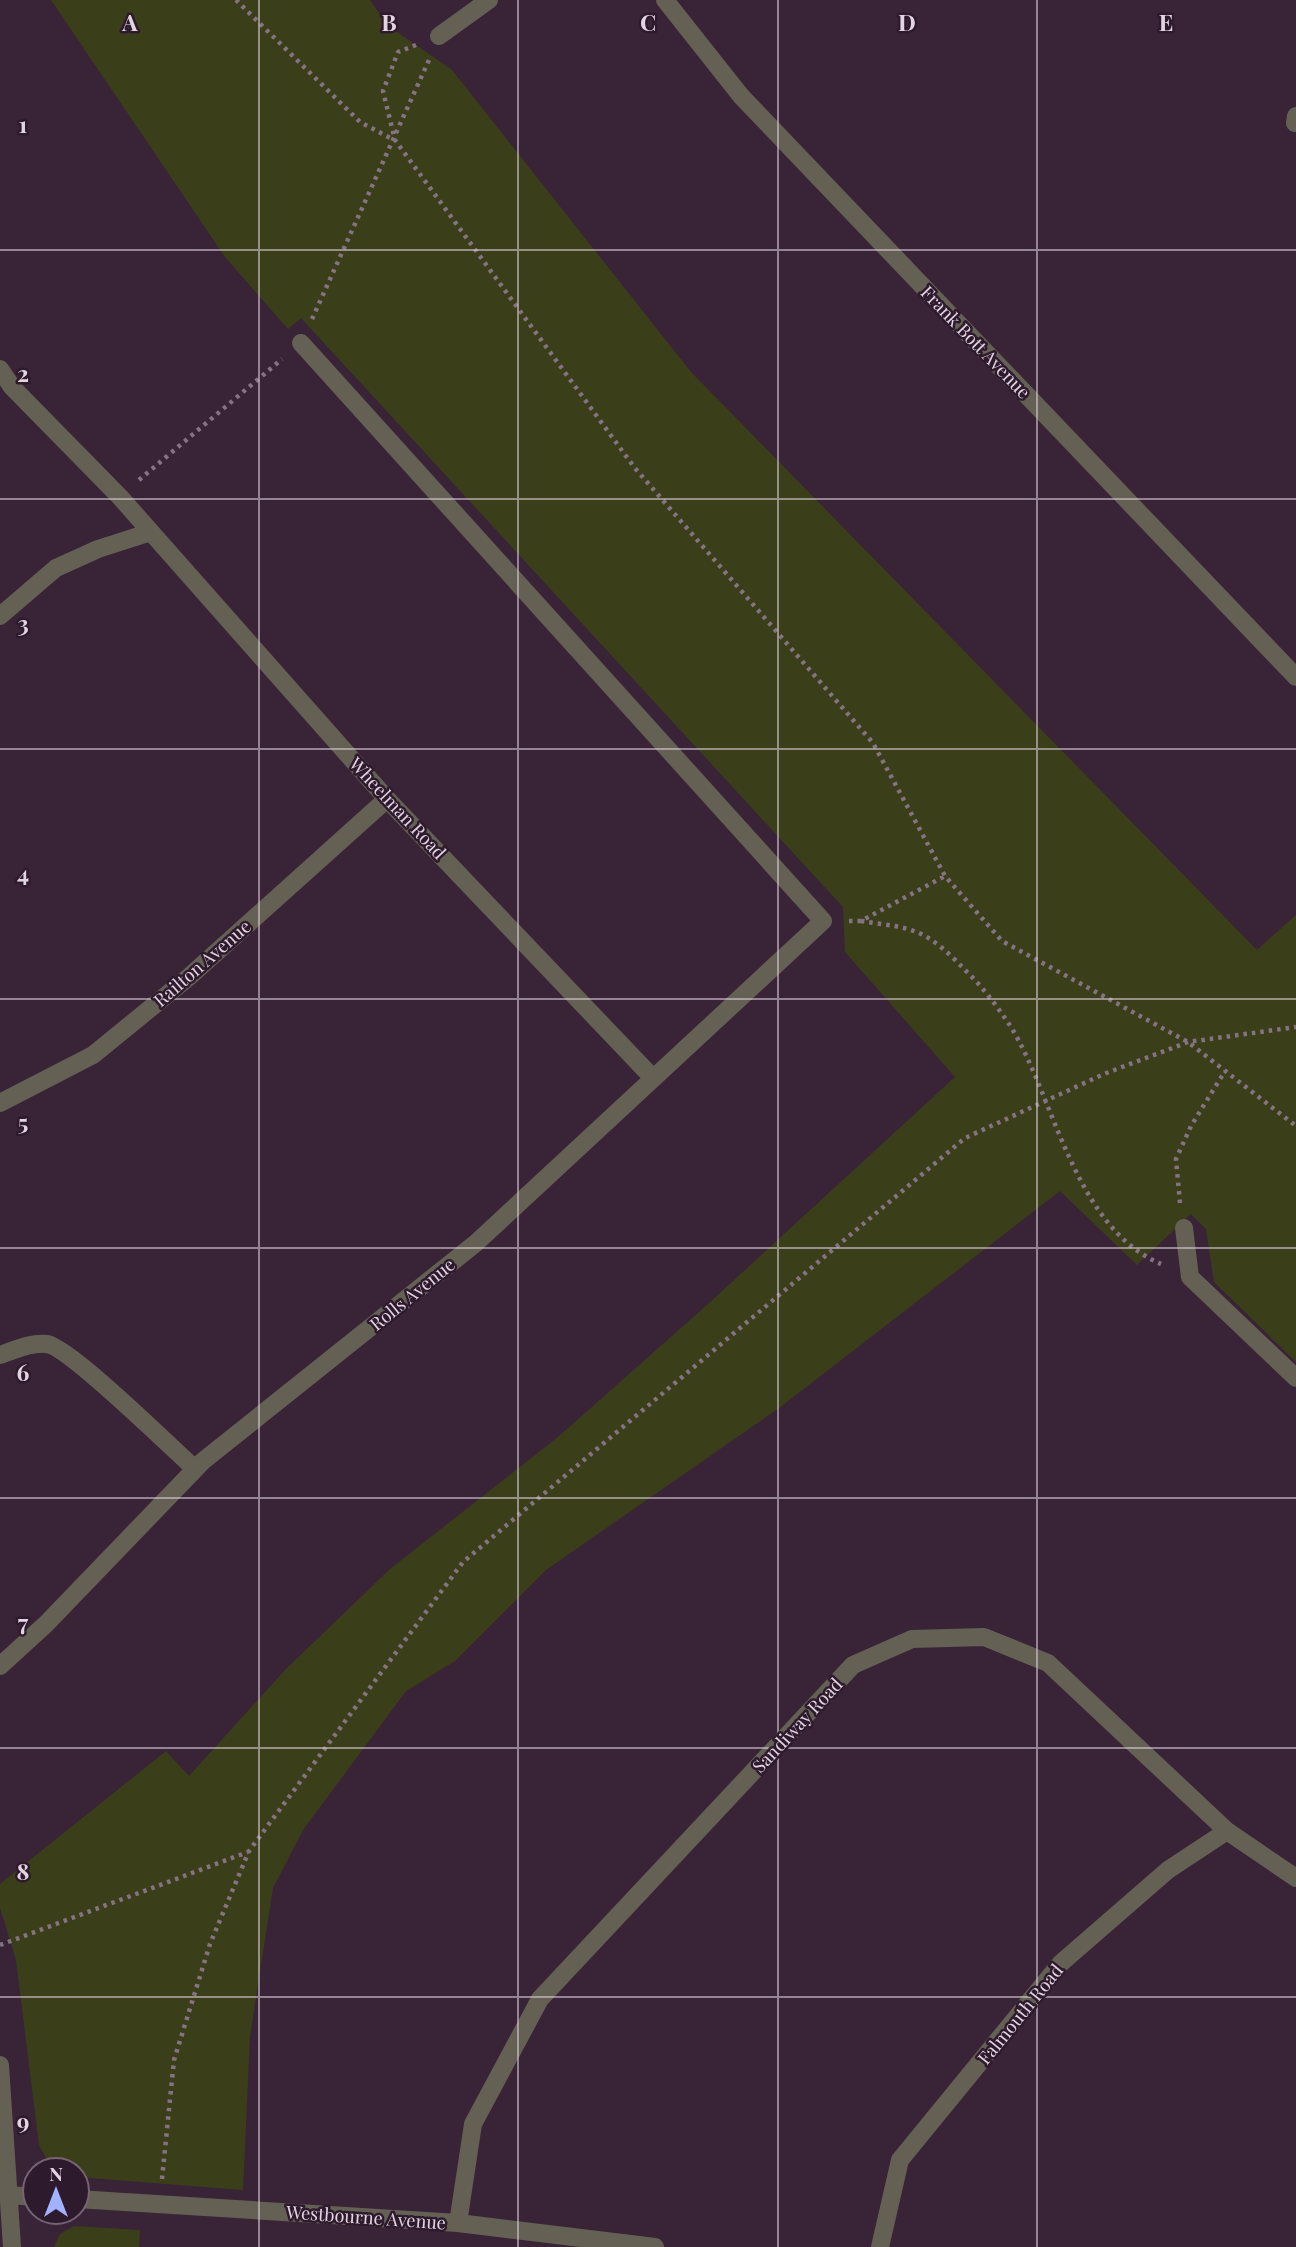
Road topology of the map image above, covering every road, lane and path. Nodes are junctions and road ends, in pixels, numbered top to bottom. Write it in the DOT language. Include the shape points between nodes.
graph roads {
  1 [pos="236,0"];
  2 [pos="489,0"];
  3 [pos="665,0"];
  4 [pos="439,36"];
  5 [pos="1296,116"];
  6 [pos="1295,123"];
  7 [pos="395,140"];
  8 [pos="301,343"];
  9 [pos="0,369"];
  10 [pos="120,497"];
  11 [pos="151,532"];
  12 [pos="0,616"];
  13 [pos="1296,677"];
  14 [pos="387,799"];
  15 [pos="945,876"];
  16 [pos="823,921"];
  17 [pos="861,921"];
  18 [pos="1296,1027"];
  19 [pos="1188,1042"];
  20 [pos="1225,1071"];
  21 [pos="652,1077"];
  22 [pos="1045,1101"];
  23 [pos="0,1103"];
  24 [pos="1296,1126"];
  25 [pos="1184,1228"];
  26 [pos="1190,1277"];
  27 [pos="0,1355"];
  28 [pos="1296,1378"];
  29 [pos="195,1469"];
  30 [pos="0,1666"];
  31 [pos="1227,1831"];
  32 [pos="249,1851"];
  33 [pos="1296,1878"];
  34 [pos="0,1945"];
  35 [pos="0,2065"];
  36 [pos="10,2195"];
  37 [pos="21,2196"];
  38 [pos="91,2200"];
  39 [pos="160,2203"];
  40 [pos="458,2222"];
  41 [pos="12,2247"];
  42 [pos="655,2247"];
  43 [pos="880,2247"];
  1 -- 7 [label="path" via="360,122"];
  2 -- 4 [label="street"];
  3 -- 13 [label="street, Frank Bott Avenue" via="741,96"];
  4 -- 7 [label="path"];
  4 -- 7 [label="path" via="398,51 383,91"];
  5 -- 6 [label="street"];
  7 -- 8 [label="path"];
  7 -- 15 [label="path" via="634,467 873,743"];
  8 -- 10 [label="path"];
  8 -- 16 [label="street"];
  9 -- 10 [label="street, Wheelman Road" via="12,387"];
  10 -- 11 [label="street, Wheelman Road"];
  11 -- 12 [label="street" via="56,568"];
  11 -- 14 [label="street, Wheelman Road"];
  14 -- 21 [label="street, Wheelman Road"];
  14 -- 23 [label="street, Railton Avenue" via="190,976 93,1055"];
  15 -- 17 [label="path"];
  15 -- 19 [label="path" via="1002,941"];
  16 -- 17 [label="path"];
  16 -- 21 [label="street, Rolls Avenue"];
  17 -- 22 [label="path" via="915,931 952,955 1012,1028"];
  18 -- 19 [label="path"];
  19 -- 20 [label="path"];
  19 -- 22 [label="path"];
  20 -- 24 [label="path"];
  20 -- 25 [label="path" via="1176,1159"];
  21 -- 29 [label="street, Rolls Avenue" via="476,1243"];
  22 -- 26 [label="path" via="1081,1184 1113,1226 1145,1258"];
  22 -- 32 [label="path" via="965,1139 463,1562"];
  25 -- 26 [label="street"];
  26 -- 28 [label="street"];
  27 -- 29 [label="street" via="50,1344"];
  29 -- 30 [label="street, Rolls Avenue"];
  31 -- 33 [label="street, Sandiway Road"];
  31 -- 40 [label="street, Sandiway Road" via="1048,1663 984,1637 912,1639 853,1665 540,1999 473,2124"];
  31 -- 43 [label="street, Falmouth Road" via="1168,1870 1061,1963 900,2160"];
  32 -- 34 [label="path"];
  32 -- 39 [label="path" via="210,1944 174,2060"];
  35 -- 36 [label="street"];
  36 -- 37 [label="street"];
  36 -- 41 [label="street"];
  38 -- 39 [label="street, Westbourne Avenue"];
  39 -- 40 [label="street, Westbourne Avenue"];
  40 -- 42 [label="street, Westbourne Avenue"];
}
